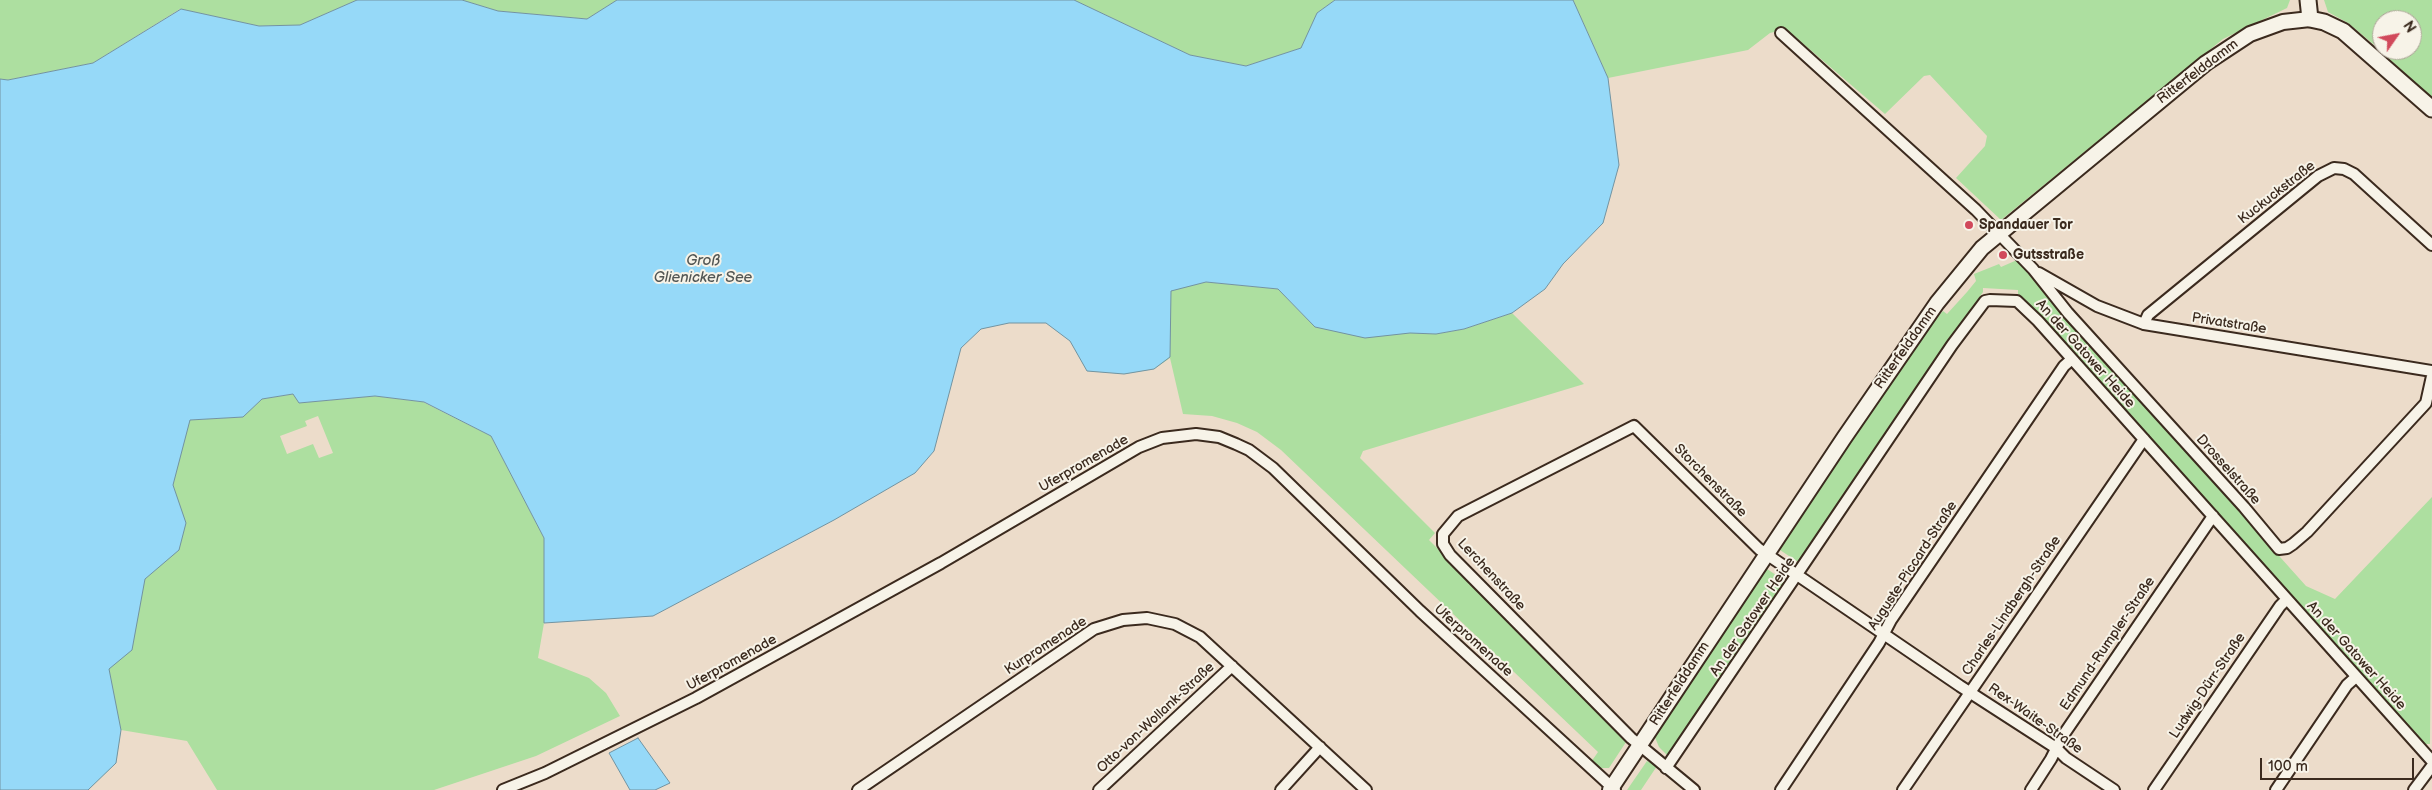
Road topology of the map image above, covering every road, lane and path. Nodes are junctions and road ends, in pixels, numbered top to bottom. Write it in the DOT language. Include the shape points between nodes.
graph roads {
  1 [pos="2308,0"];
  2 [pos="2310,19"];
  3 [pos="1781,33"];
  4 [pos="2432,110"];
  5 [pos="1998,234"];
  6 [pos="2432,245"];
  7 [pos="2033,269"];
  8 [pos="2144,324"];
  9 [pos="2072,359"];
  10 [pos="2432,371"];
  11 [pos="2432,376"];
  12 [pos="1634,426"];
  13 [pos="2144,439"];
  14 [pos="2213,516"];
  15 [pos="1766,554"];
  16 [pos="1798,575"];
  17 [pos="2287,599"];
  18 [pos="1884,634"];
  19 [pos="1232,666"];
  20 [pos="2356,677"];
  21 [pos="1971,692"];
  22 [pos="1640,745"];
  23 [pos="1320,747"];
  24 [pos="2056,748"];
  25 [pos="2432,761"];
  26 [pos="2432,766"];
  27 [pos="1666,768"];
  28 [pos="1612,789"];
  29 [pos="503,790"];
  30 [pos="858,790"];
  31 [pos="1099,790"];
  32 [pos="1281,790"];
  33 [pos="1366,790"];
  34 [pos="1694,790"];
  35 [pos="1781,790"];
  36 [pos="1903,790"];
  37 [pos="2030,790"];
  38 [pos="2114,790"];
  39 [pos="2154,790"];
  40 [pos="2276,790"];
  41 [pos="2414,790"];
  1 -- 2 [label="main road"];
  2 -- 4 [label="main road" via="2343,32"];
  2 -- 5 [label="main road, Ritterfelddamm" via="2283,22 2250,34 2206,63"];
  3 -- 5 [label="street" via="1966,200"];
  5 -- 7 [label="street, Drosselstraße"];
  5 -- 15 [label="main road, Ritterfelddamm" via="1937,303"];
  6 -- 8 [label="street, Kuckuckstraße" via="2354,174 2334,168 2318,176 2148,315"];
  7 -- 8 [label="street, Privatstraße" via="2097,306"];
  7 -- 11 [label="street, Drosselstraße" via="2068,313 2244,506 2278,549 2287,548 2306,532 2426,403"];
  8 -- 10 [label="street, Privatstraße"];
  9 -- 13 [label="street, An der Gatower Heide"];
  9 -- 16 [label="street, An der Gatower Heide" via="2017,300 1985,301"];
  9 -- 18 [label="street, Auguste-Piccard-Straße" via="2064,366"];
  12 -- 15 [label="street, Storchenstraße"];
  12 -- 22 [label="street, Lerchenstraße" via="1458,516 1444,534 1443,544 1450,555"];
  13 -- 14 [label="street, An der Gatower Heide"];
  13 -- 21 [label="street, Charles-Lindbergh-Straße"];
  14 -- 17 [label="street, An der Gatower Heide"];
  14 -- 24 [label="street, Edmund-Rumpler-Straße"];
  15 -- 16 [label="street, Rex-Waite-Straße"];
  15 -- 22 [label="main road, Ritterfelddamm"];
  16 -- 18 [label="street, Rex-Waite-Straße"];
  16 -- 27 [label="street, An der Gatower Heide"];
  17 -- 20 [label="street, An der Gatower Heide"];
  17 -- 39 [label="street, Ludwig-Dürr-Straße"];
  18 -- 21 [label="street, Rex-Waite-Straße"];
  18 -- 35 [label="street, Auguste-Piccard-Straße"];
  19 -- 23 [label="street, Kurpromenade"];
  19 -- 30 [label="street, Kurpromenade" via="1200,637 1168,622 1136,618 1107,623 1077,640"];
  19 -- 31 [label="street, Otto-von-Wollank-Straße"];
  20 -- 25 [label="street, An der Gatower Heide"];
  20 -- 40 [label="street" via="2347,685"];
  21 -- 24 [label="street, Rex-Waite-Straße"];
  21 -- 36 [label="street, Charles-Lindbergh-Straße"];
  22 -- 27 [label="street"];
  22 -- 28 [label="main road, Ritterfelddamm"];
  23 -- 32 [label="street"];
  23 -- 33 [label="street, Kurpromenade"];
  24 -- 37 [label="street, Edmund-Rumpler-Straße"];
  24 -- 38 [label="street, Rex-Waite-Straße"];
  26 -- 41 [label="street"];
  27 -- 34 [label="street"];
  28 -- 29 [label="street, Uferpromenade" via="1420,611 1273,468 1236,444 1219,437 1196,434 1162,438 1139,447 941,563 696,698 553,769"];
}
